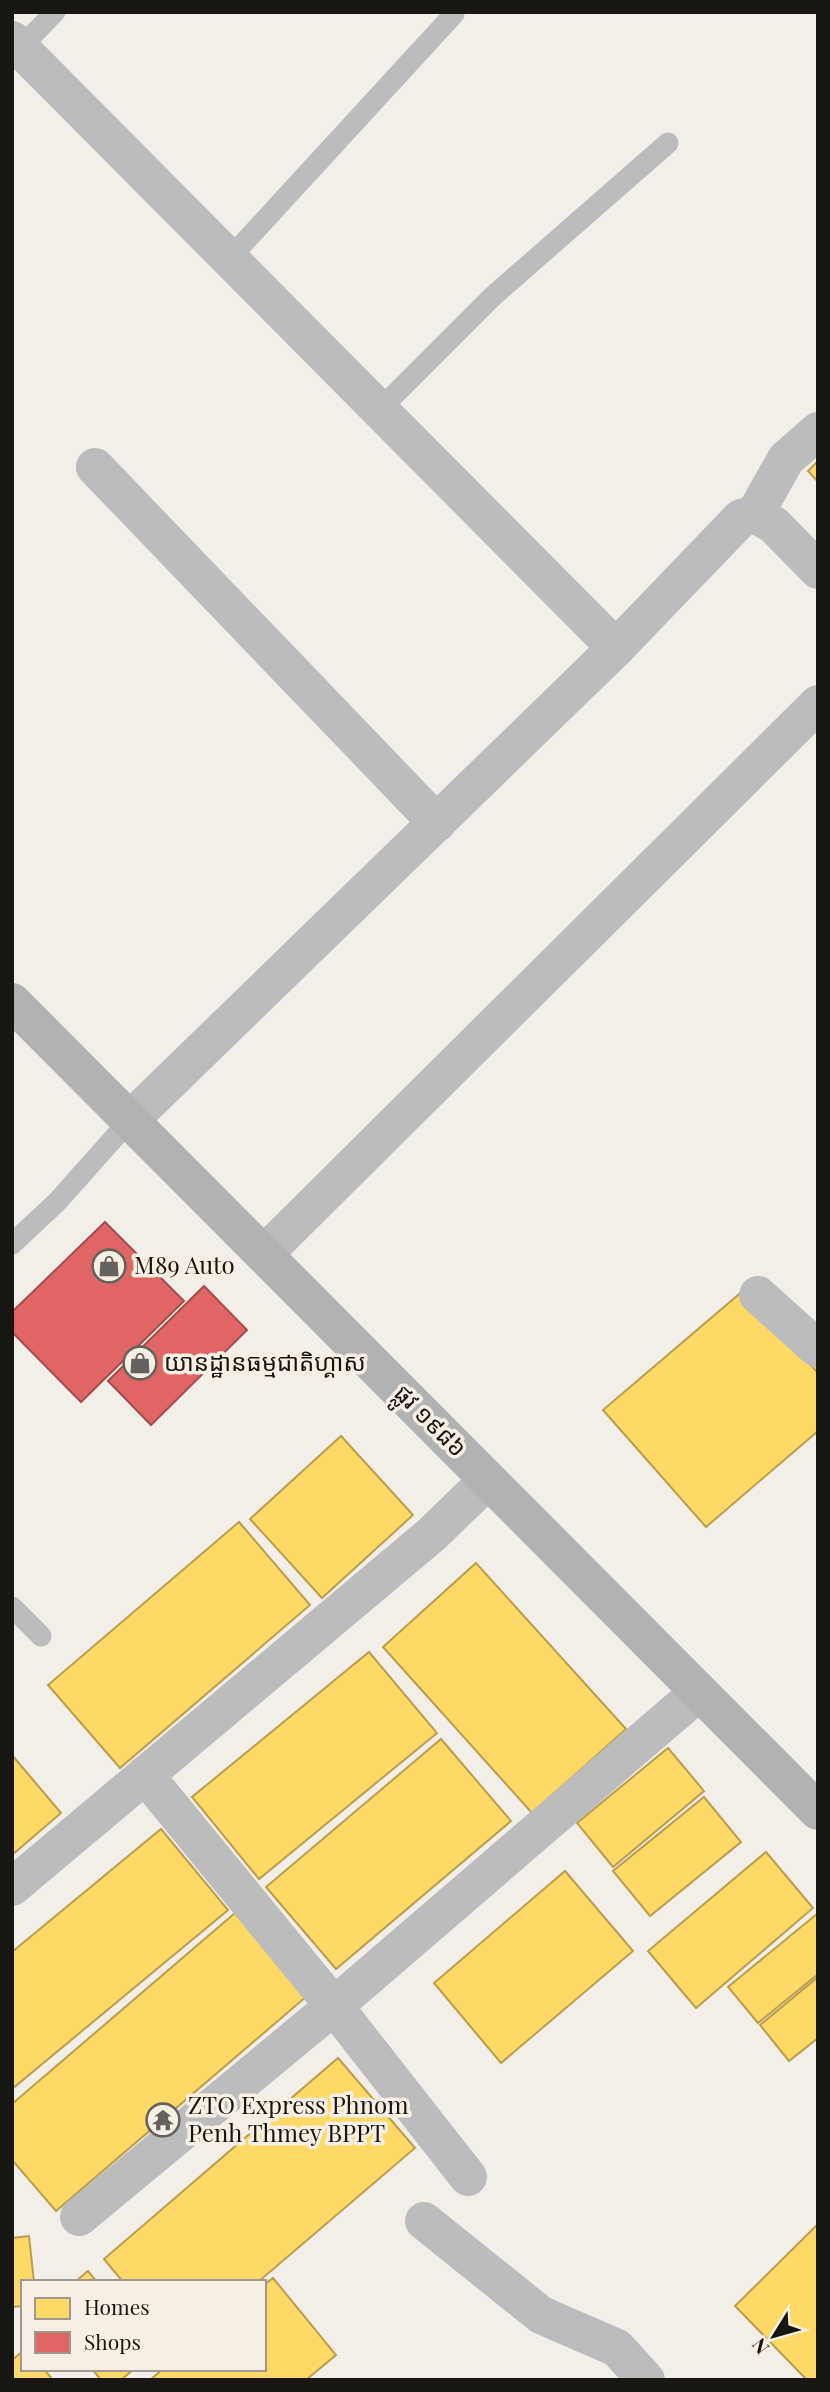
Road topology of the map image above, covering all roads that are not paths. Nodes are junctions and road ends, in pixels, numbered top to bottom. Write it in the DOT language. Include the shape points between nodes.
graph roads {
  1 [pos="55,12"];
  2 [pos="454,14"];
  3 [pos="16,44"];
  4 [pos="668,143"];
  5 [pos="229,259"];
  6 [pos="379,410"];
  7 [pos="818,431"];
  8 [pos="95,467"];
  9 [pos="755,514"];
  10 [pos="818,570"];
  11 [pos="616,648"];
  12 [pos="818,704"];
  13 [pos="437,823"];
  14 [pos="12,1002"];
  15 [pos="130,1120"];
  16 [pos="12,1244"];
  17 [pos="264,1254"];
  18 [pos="758,1295"];
  19 [pos="818,1349"];
  20 [pos="488,1480"];
  21 [pos="12,1607"];
  22 [pos="41,1636"];
  23 [pos="699,1692"];
  24 [pos="145,1775"];
  25 [pos="818,1811"];
  26 [pos="12,1888"];
  27 [pos="334,2006"];
  28 [pos="468,2178"];
  29 [pos="79,2217"];
  30 [pos="424,2221"];
  31 [pos="646,2380"];
  1 -- 3 [label="lane"];
  2 -- 5 [label="lane"];
  3 -- 5 [label="street"];
  4 -- 6 [label="lane" via="492,297"];
  5 -- 6 [label="street"];
  6 -- 11 [label="street"];
  7 -- 9 [label="street" via="786,459"];
  8 -- 13 [label="street"];
  9 -- 10 [label="street" via="774,525"];
  9 -- 11 [label="street" via="741,518"];
  11 -- 13 [label="street"];
  12 -- 17 [label="street"];
  13 -- 15 [label="street"];
  14 -- 15 [label="main road, ផ្លូវ ១៩៨៦"];
  15 -- 16 [label="lane" via="57,1202"];
  15 -- 17 [label="main road, ផ្លូវ ១៩៨៦"];
  17 -- 20 [label="main road, ផ្លូវ ១៩៨៦"];
  18 -- 19 [label="street"];
  20 -- 23 [label="main road, ផ្លូវ ១៩៨៦"];
  20 -- 24 [label="street" via="431,1535"];
  21 -- 22 [label="lane"];
  23 -- 25 [label="main road, ផ្លូវ ១៩៨៦"];
  23 -- 27 [label="street"];
  24 -- 26 [label="street"];
  24 -- 27 [label="street"];
  27 -- 28 [label="street"];
  27 -- 29 [label="street"];
  30 -- 31 [label="street" via="541,2315 617,2348"];
}
